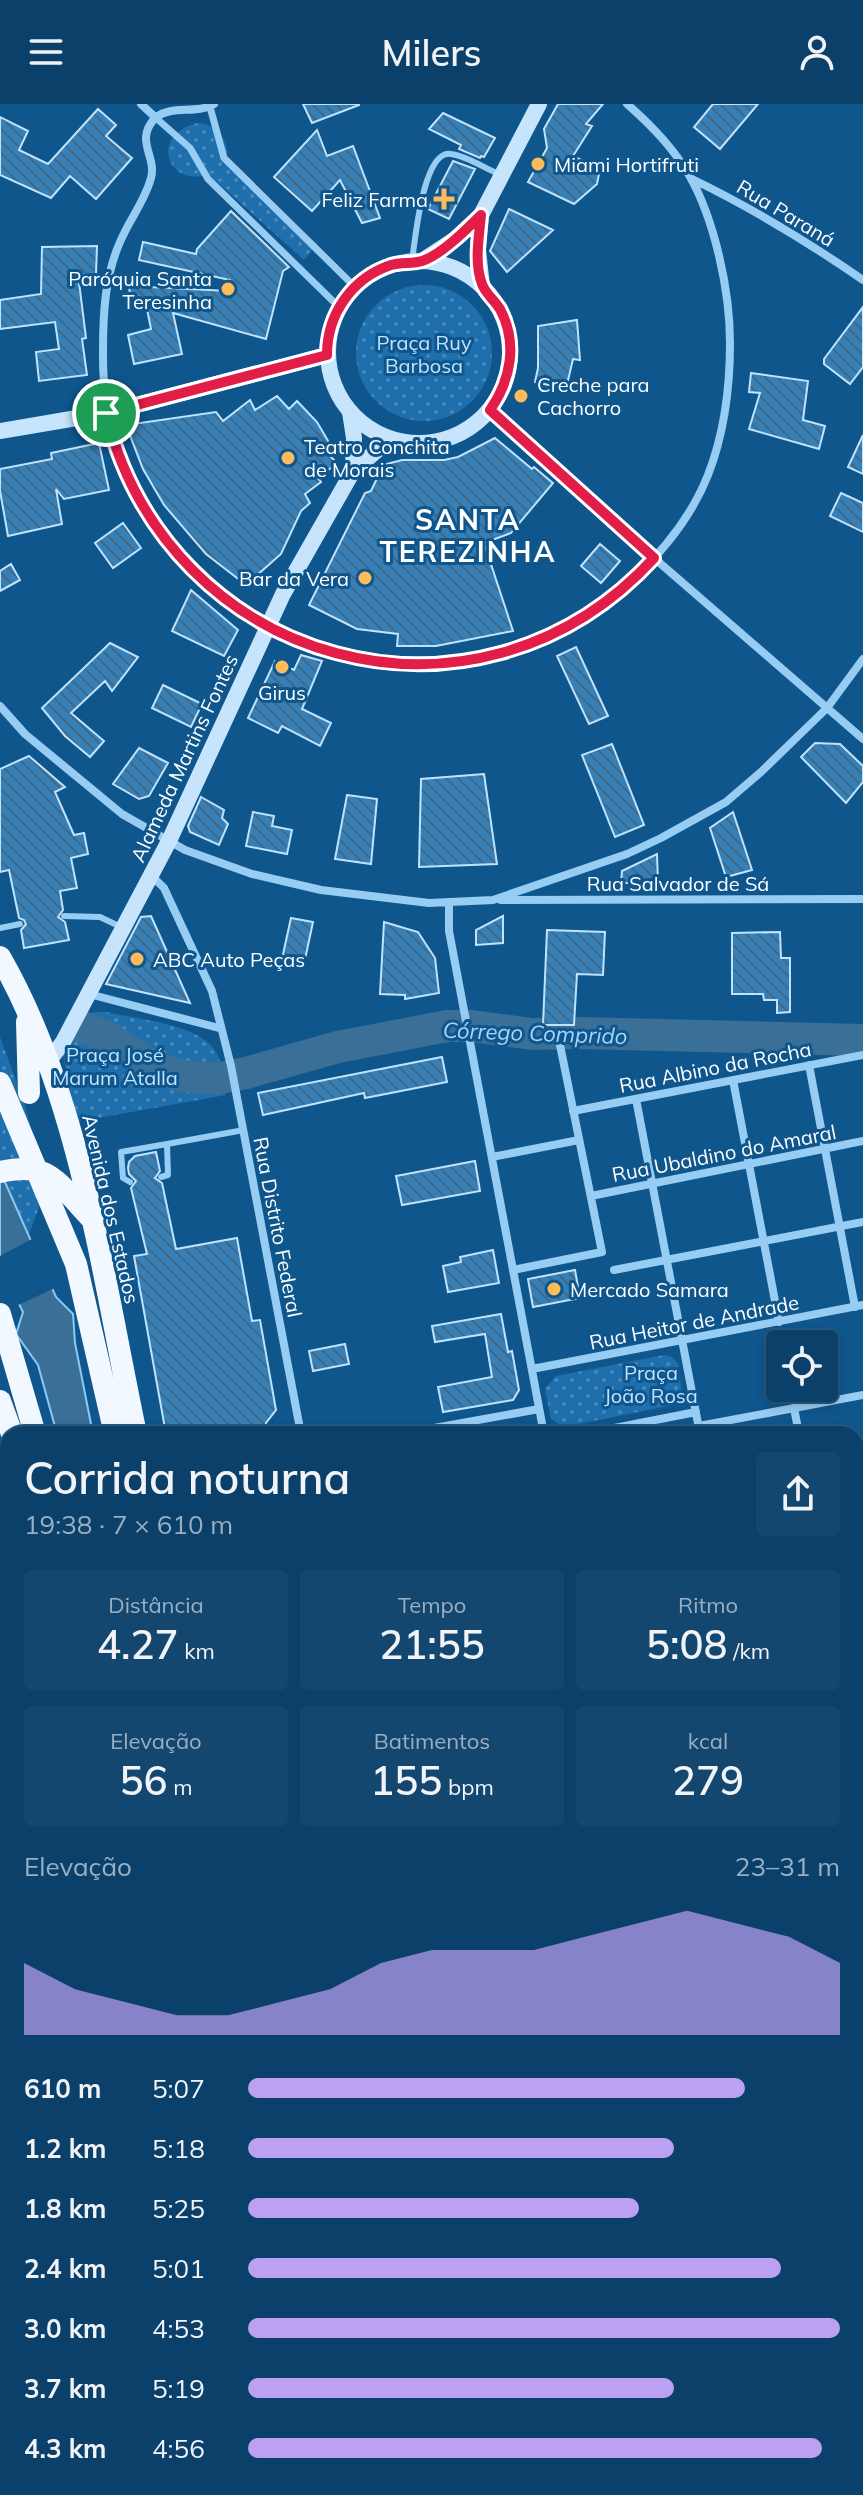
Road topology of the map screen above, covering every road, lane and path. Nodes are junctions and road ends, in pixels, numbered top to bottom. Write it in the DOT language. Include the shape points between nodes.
graph roads {
  1 [pos="141,104"];
  2 [pos="539,104"];
  3 [pos="627,104"];
  4 [pos="212,105"];
  5 [pos="156,118"];
  6 [pos="502,176"];
  7 [pos="691,178"];
  8 [pos="481,215"];
  9 [pos="417,261"];
  10 [pos="863,280"];
  11 [pos="482,286"];
  12 [pos="355,287"];
  13 [pos="339,307"];
  14 [pos="327,355"];
  15 [pos="490,410"];
  16 [pos="350,412"];
  17 [pos="106,413"];
  18 [pos="0,431"];
  19 [pos="390,439"];
  20 [pos="353,471"];
  21 [pos="654,558"];
  22 [pos="268,627"];
  23 [pos="863,659"];
  24 [pos="0,706"];
  25 [pos="827,708"];
  26 [pos="863,739"];
  27 [pos="169,841"];
  28 [pos="152,876"];
  29 [pos="863,899"];
  30 [pos="493,900"];
  31 [pos="449,902"];
  32 [pos="64,916"];
  33 [pos="20,924"];
  34 [pos="0,928"];
  35 [pos="123,928"];
  36 [pos="0,957"];
  37 [pos="89,994"];
  38 [pos="24,999"];
  39 [pos="219,1028"];
  40 [pos="560,1045"];
  41 [pos="863,1055"];
  42 [pos="49,1061"];
  43 [pos="809,1065"];
  44 [pos="733,1080"];
  45 [pos="0,1083"];
  46 [pos="29,1093"];
  47 [pos="636,1099"];
  48 [pos="573,1111"];
  49 [pos="2,1113"];
  50 [pos="244,1130"];
  51 [pos="579,1140"];
  52 [pos="863,1141"];
  53 [pos="167,1144"];
  54 [pos="825,1149"];
  55 [pos="492,1157"];
  56 [pos="749,1164"];
  57 [pos="9,1170"];
  58 [pos="161,1177"];
  59 [pos="130,1182"];
  60 [pos="652,1184"];
  61 [pos="591,1196"];
  62 [pos="90,1217"];
  63 [pos="863,1222"];
  64 [pos="840,1227"];
  65 [pos="763,1242"];
  66 [pos="667,1260"];
  67 [pos="513,1270"];
  68 [pos="614,1270"];
  69 [pos="859,1306"];
  70 [pos="0,1314"];
  71 [pos="779,1322"];
  72 [pos="682,1340"];
  73 [pos="532,1369"];
  74 [pos="863,1395"];
  75 [pos="0,1401"];
  76 [pos="794,1408"];
  77 [pos="539,1409"];
  78 [pos="696,1412"];
  79 [pos="9,1426"];
  80 [pos="33,1426"];
  81 [pos="113,1426"];
  82 [pos="134,1426"];
  83 [pos="300,1426"];
  84 [pos="445,1426"];
  85 [pos="542,1426"];
  86 [pos="625,1426"];
  87 [pos="699,1426"];
  88 [pos="717,1426"];
  89 [pos="797,1426"];
  1 -- 5 [label="street"];
  2 -- 6 [label="main road"];
  3 -- 7 [label="street"];
  4 -- 5 [label="street" via="174,107"];
  4 -- 12 [label="street" via="224,158"];
  5 -- 13 [label="street" via="190,148 208,179"];
  5 -- 17 [label="street" via="146,139 150,181 117,248 108,280 103,330"];
  6 -- 8 [label="main road"];
  6 -- 9 [label="lane" via="452,154 435,160 421,201"];
  7 -- 10 [label="street, Rua Paraná" via="792,232"];
  7 -- 21 [label="street" via="726,290 728,384 708,474"];
  8 -- 9 [label="main road" via="454,240"];
  8 -- 11 [label="main road"];
  9 -- 11 [label="main road" via="459,270"];
  9 -- 12 [label="main road" via="377,271"];
  11 -- 15 [label="main road" via="504,317 510,344 506,381"];
  12 -- 13 [label="main road"];
  13 -- 14 [label="main road"];
  14 -- 16 [label="main road" via="334,385"];
  14 -- 17 [label="main road"];
  15 -- 19 [label="main road" via="447,439"];
  15 -- 21 [label="street"];
  16 -- 19 [label="main road"];
  16 -- 20 [label="main road, Alameda Martins Fontes"];
  17 -- 18 [label="main road"];
  17 -- 22 [label="street" via="124,471 161,535 210,588"];
  19 -- 20 [label="main road, Alameda Martins Fontes"];
  20 -- 22 [label="main road, Alameda Martins Fontes"];
  21 -- 22 [label="street" via="620,591 573,623 529,643 472,659 363,659"];
  21 -- 25 [label="street"];
  22 -- 27 [label="main road, Alameda Martins Fontes"];
  23 -- 25 [label="street"];
  24 -- 27 [label="street" via="25,734 122,814"];
  25 -- 26 [label="street"];
  25 -- 30 [label="street" via="738,792 698,818 627,854"];
  27 -- 28 [label="main road, Alameda Martins Fontes"];
  27 -- 31 [label="street" via="285,883 393,901"];
  28 -- 35 [label="main road, Alameda Martins Fontes"];
  28 -- 39 [label="street, Rua Distrito Federal" via="164,888 212,991"];
  29 -- 30 [label="street, Rua Salvador de Sá"];
  30 -- 31 [label="street"];
  31 -- 55 [label="street" via="449,931"];
  32 -- 35 [label="lane" via="100,917"];
  33 -- 34 [label="lane"];
  35 -- 37 [label="main road, Alameda Martins Fontes"];
  36 -- 38 [label="highway, Avenida dos Estados"];
  37 -- 39 [label="street"];
  37 -- 42 [label="main road, Alameda Martins Fontes"];
  38 -- 42 [label="highway, Avenida dos Estados"];
  38 -- 46 [label="highway"];
  39 -- 50 [label="street, Rua Distrito Federal"];
  40 -- 48 [label="street"];
  41 -- 43 [label="street, Rua Albino da Rocha"];
  42 -- 46 [label="highway"];
  42 -- 62 [label="highway, Avenida dos Estados"];
  43 -- 44 [label="street, Rua Albino da Rocha"];
  43 -- 54 [label="street"];
  44 -- 47 [label="street, Rua Albino da Rocha"];
  44 -- 56 [label="street"];
  45 -- 81 [label="highway" via="76,1264"];
  46 -- 49 [label="highway"];
  47 -- 48 [label="street, Rua Albino da Rocha"];
  47 -- 60 [label="street"];
  48 -- 51 [label="street"];
  50 -- 53 [label="lane"];
  50 -- 83 [label="street, Rua Distrito Federal"];
  51 -- 55 [label="street"];
  51 -- 61 [label="street"];
  52 -- 54 [label="street, Rua Ubaldino do Amaral"];
  53 -- 58 [label="lane" via="168,1175"];
  53 -- 59 [label="lane" via="121,1152 123,1178"];
  54 -- 56 [label="street, Rua Ubaldino do Amaral"];
  54 -- 64 [label="street"];
  55 -- 67 [label="street"];
  56 -- 60 [label="street, Rua Ubaldino do Amaral"];
  56 -- 65 [label="street"];
  57 -- 62 [label="highway" via="47,1173"];
  60 -- 61 [label="street, Rua Ubaldino do Amaral"];
  60 -- 66 [label="street"];
  61 -- 67 [label="street" via="602,1252"];
  62 -- 82 [label="highway, Avenida dos Estados"];
  63 -- 64 [label="street"];
  64 -- 65 [label="street"];
  64 -- 69 [label="street"];
  65 -- 66 [label="street"];
  65 -- 71 [label="street"];
  66 -- 68 [label="street"];
  66 -- 72 [label="street"];
  67 -- 73 [label="street"];
  69 -- 71 [label="street, Rua Heitor de Andrade"];
  70 -- 80 [label="highway"];
  71 -- 72 [label="street, Rua Heitor de Andrade"];
  72 -- 73 [label="street, Rua Heitor de Andrade"];
  72 -- 78 [label="street"];
  73 -- 77 [label="street"];
  74 -- 76 [label="street"];
  75 -- 79 [label="highway"];
  76 -- 88 [label="street"];
  76 -- 89 [label="street"];
  77 -- 84 [label="street"];
  77 -- 85 [label="street"];
  78 -- 86 [label="street"];
  78 -- 87 [label="street"];
}
